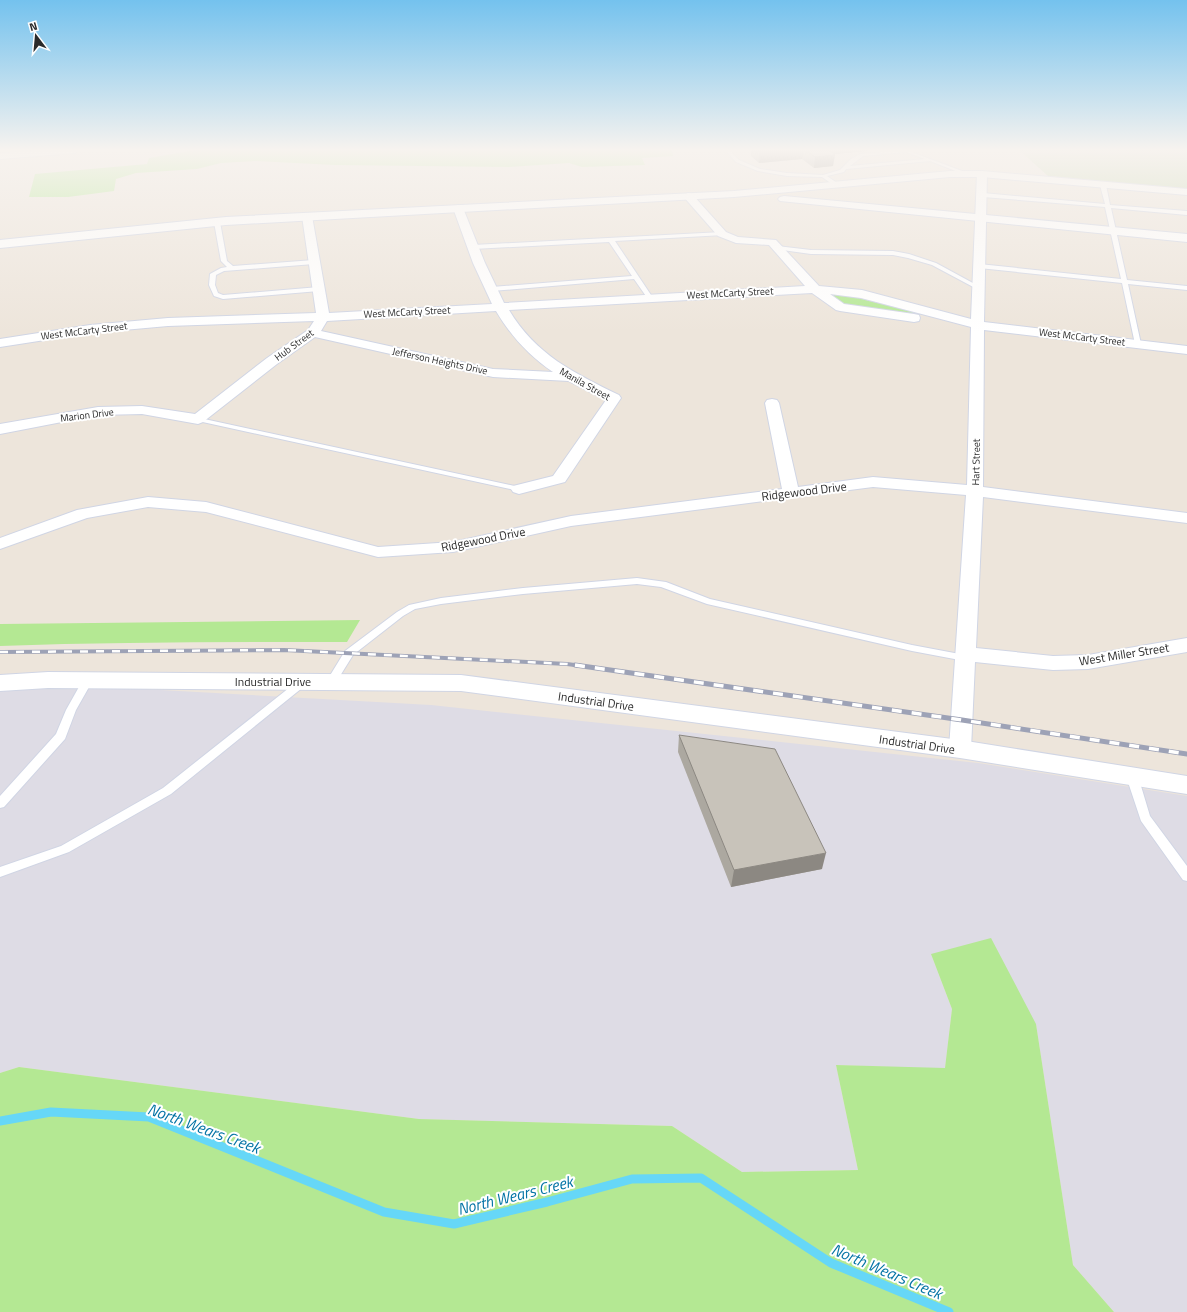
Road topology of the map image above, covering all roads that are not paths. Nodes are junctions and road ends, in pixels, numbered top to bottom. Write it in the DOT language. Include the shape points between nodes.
graph roads {
  1 [pos="397,211"];
  2 [pos="459,211"];
  3 [pos="702,211"];
  4 [pos="911,211"];
  5 [pos="981,211"];
  6 [pos="1109,211"];
  7 [pos="1167,211"];
  8 [pos="1187,213"];
  9 [pos="307,216"];
  10 [pos="980,218"];
  11 [pos="218,222"];
  12 [pos="1113,231"];
  13 [pos="722,234"];
  14 [pos="1187,238"];
  15 [pos="611,240"];
  16 [pos="0,244"];
  17 [pos="473,247"];
  18 [pos="778,248"];
  19 [pos="314,262"];
  20 [pos="979,266"];
  21 [pos="232,269"];
  22 [pos="637,277"];
  23 [pos="1125,281"];
  24 [pos="979,288"];
  25 [pos="1187,288"];
  26 [pos="319,289"];
  27 [pos="492,289"];
  28 [pos="815,289"];
  29 [pos="650,298"];
  30 [pos="500,307"];
  31 [pos="323,317"];
  32 [pos="978,325"];
  33 [pos="313,333"];
  34 [pos="0,343"];
  35 [pos="1138,344"];
  36 [pos="1187,350"];
  37 [pos="568,377"];
  38 [pos="772,403"];
  39 [pos="198,418"];
  40 [pos="0,429"];
  41 [pos="519,489"];
  42 [pos="975,491"];
  43 [pos="791,492"];
  44 [pos="1187,518"];
  45 [pos="0,544"];
  46 [pos="1187,645"];
  47 [pos="965,656"];
  48 [pos="88,680"];
  49 [pos="303,682"];
  50 [pos="331,682"];
  51 [pos="0,683"];
  52 [pos="960,749"];
  53 [pos="1132,776"];
  54 [pos="1187,785"];
  55 [pos="0,804"];
  56 [pos="0,872"];
  57 [pos="1187,876"];
  1 -- 9 [label="main road"];
  2 -- 17 [label="street, Manila Street"];
  3 -- 13 [label="street"];
  4 -- 10 [label="main road"];
  5 -- 10 [label="street, Hart Street"];
  6 -- 12 [label="lane"];
  7 -- 8 [label="lane"];
  9 -- 11 [label="main road"];
  9 -- 19 [label="street, Hub Street"];
  10 -- 12 [label="main road"];
  10 -- 20 [label="street, Hart Street"];
  11 -- 16 [label="main road"];
  11 -- 21 [label="lane" via="224,261"];
  12 -- 14 [label="main road"];
  12 -- 23 [label="lane"];
  13 -- 15 [label="lane"];
  13 -- 18 [label="street" via="736,240 772,242"];
  15 -- 17 [label="lane"];
  15 -- 22 [label="lane"];
  17 -- 27 [label="street, Manila Street"];
  18 -- 24 [label="lane" via="811,252 893,253 909,256 934,264"];
  18 -- 28 [label="street"];
  19 -- 21 [label="lane"];
  19 -- 26 [label="street, Hub Street"];
  20 -- 23 [label="lane"];
  20 -- 24 [label="street, Hart Street"];
  21 -- 26 [label="lane" via="213,274 215,295 223,297"];
  22 -- 27 [label="lane"];
  22 -- 29 [label="lane"];
  23 -- 25 [label="lane"];
  23 -- 35 [label="lane"];
  24 -- 32 [label="street, Hart Street"];
  26 -- 31 [label="street, Hub Street"];
  27 -- 30 [label="street, Manila Street"];
  28 -- 29 [label="street, West McCarty Street"];
  28 -- 32 [label="street, West McCarty Street" via="862,294"];
  28 -- 32 [label="street, West McCarty Street" via="840,307"];
  29 -- 30 [label="street, West McCarty Street"];
  30 -- 31 [label="street, West McCarty Street"];
  30 -- 37 [label="street, Manila Street" via="530,348"];
  31 -- 33 [label="street, Hub Street"];
  31 -- 34 [label="street, West McCarty Street" via="152,324 90,329"];
  32 -- 35 [label="street, West McCarty Street"];
  32 -- 42 [label="street, Hart Street"];
  33 -- 37 [label="street, Jefferson Heights Drive" via="493,373"];
  33 -- 39 [label="street, Hub Street"];
  35 -- 36 [label="street, West McCarty Street"];
  37 -- 41 [label="street, Manila Street" via="614,398 559,479"];
  38 -- 43 [label="street"];
  39 -- 40 [label="street, Marion Drive" via="142,410 98,411"];
  39 -- 41 [label="lane"];
  42 -- 43 [label="street, Ridgewood Drive" via="873,482"];
  42 -- 44 [label="street"];
  42 -- 47 [label="street, Hart Street"];
  43 -- 45 [label="street, Ridgewood Drive" via="571,521 453,546 378,552 206,507 148,502 83,514"];
  46 -- 47 [label="street, West Miller Street" via="1088,662 1053,663"];
  47 -- 50 [label="lane" via="912,648 707,601 663,584 637,581 523,591 412,607 349,653"];
  47 -- 52 [label="street, Hart Street"];
  48 -- 49 [label="main road, Industrial Drive"];
  48 -- 51 [label="main road, Industrial Drive"];
  48 -- 55 [label="lane" via="71,710 61,736"];
  49 -- 50 [label="main road, Industrial Drive"];
  49 -- 56 [label="lane" via="167,791 65,849"];
  50 -- 52 [label="main road, Industrial Drive" via="461,683"];
  52 -- 53 [label="main road, Industrial Drive"];
  53 -- 54 [label="main road, Industrial Drive"];
  53 -- 57 [label="lane" via="1145,818"];
}
